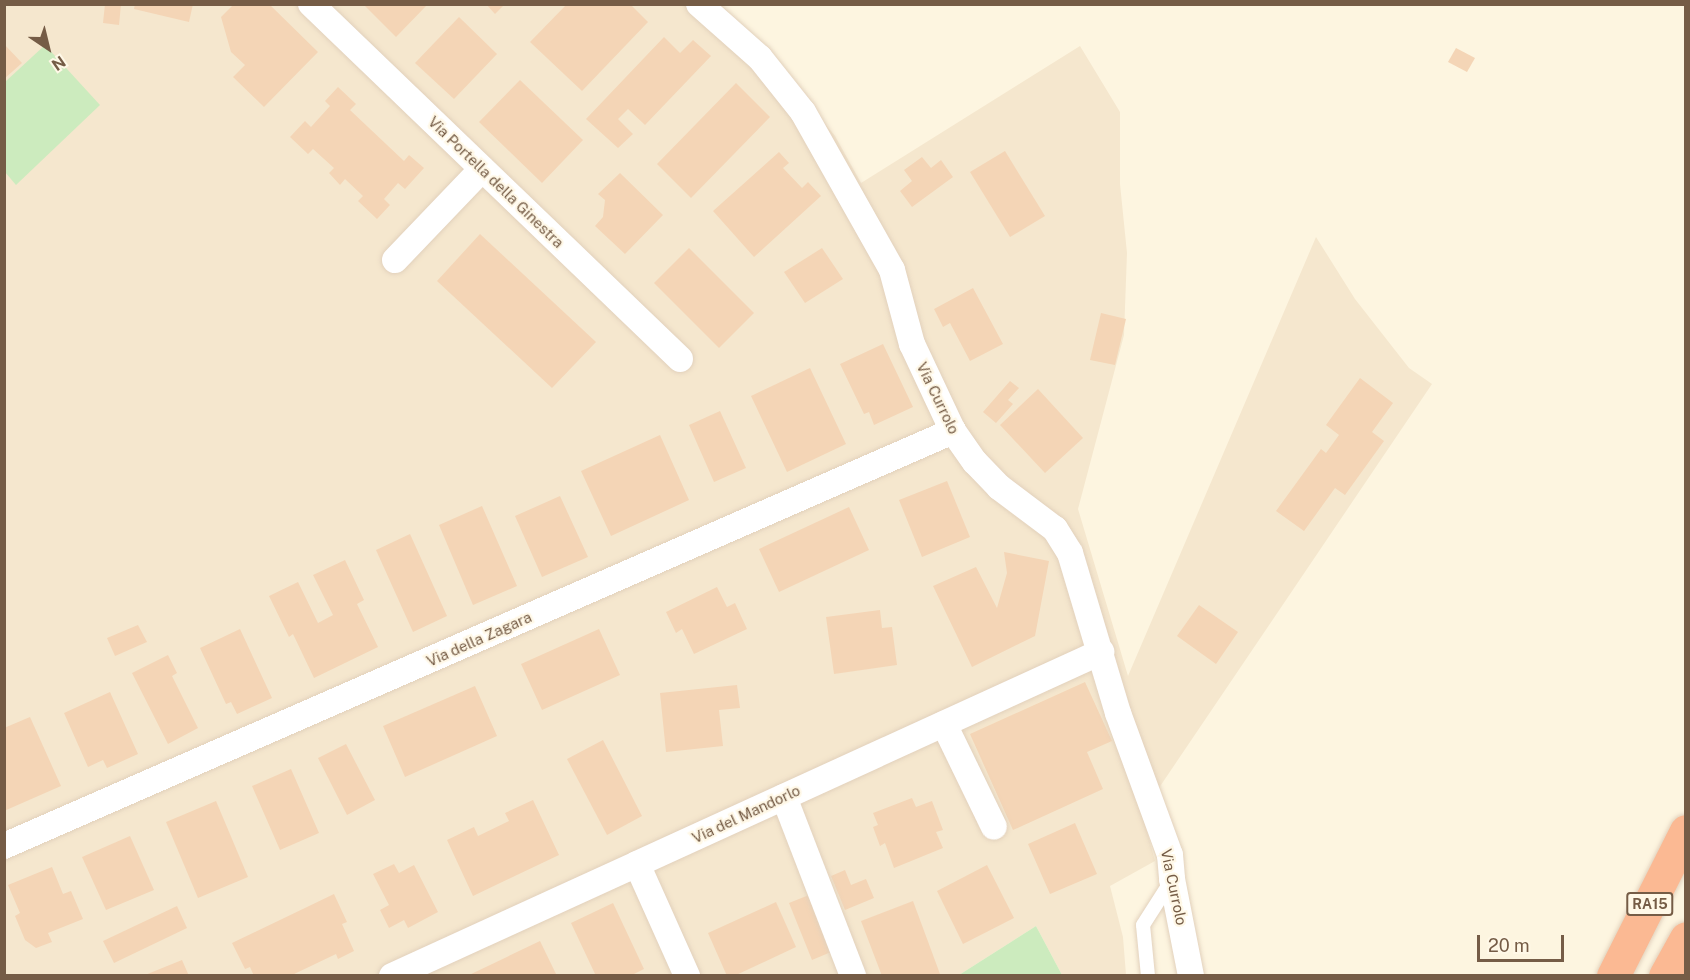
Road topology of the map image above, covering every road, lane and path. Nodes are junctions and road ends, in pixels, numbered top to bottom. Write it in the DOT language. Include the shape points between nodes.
graph roads {
  1 [pos="311,4"];
  2 [pos="699,4"];
  3 [pos="482,169"];
  4 [pos="394,260"];
  5 [pos="680,359"];
  6 [pos="953,431"];
  7 [pos="1101,652"];
  8 [pos="944,723"];
  9 [pos="784,797"];
  10 [pos="994,827"];
  11 [pos="1686,831"];
  12 [pos="4,846"];
  13 [pos="637,864"];
  14 [pos="1172,879"];
  15 [pos="1686,938"];
  16 [pos="405,973"];
  17 [pos="687,975"];
  18 [pos="853,975"];
  19 [pos="1148,975"];
  20 [pos="1191,975"];
  21 [pos="1613,975"];
  22 [pos="1665,975"];
  1 -- 3 [label="street, Via Portella della Ginestra"];
  2 -- 6 [label="street, Via Currolo" via="760,58 803,112 892,270 912,344"];
  3 -- 4 [label="street"];
  3 -- 5 [label="street, Via Portella della Ginestra"];
  6 -- 7 [label="street, Via Currolo" via="999,487 1055,529 1070,553"];
  6 -- 12 [label="street, Via della Zagara"];
  7 -- 8 [label="street, Via del Mandorlo"];
  7 -- 14 [label="street, Via Currolo" via="1121,721 1170,855"];
  8 -- 9 [label="street, Via del Mandorlo"];
  8 -- 10 [label="street"];
  9 -- 13 [label="street, Via del Mandorlo"];
  9 -- 18 [label="street"];
  11 -- 21 [label="highway, RA15"];
  13 -- 16 [label="street, Via del Mandorlo"];
  13 -- 17 [label="street"];
  14 -- 19 [label="lane" via="1143,925"];
  14 -- 20 [label="street, Via Currolo"];
  15 -- 22 [label="highway"];
}
